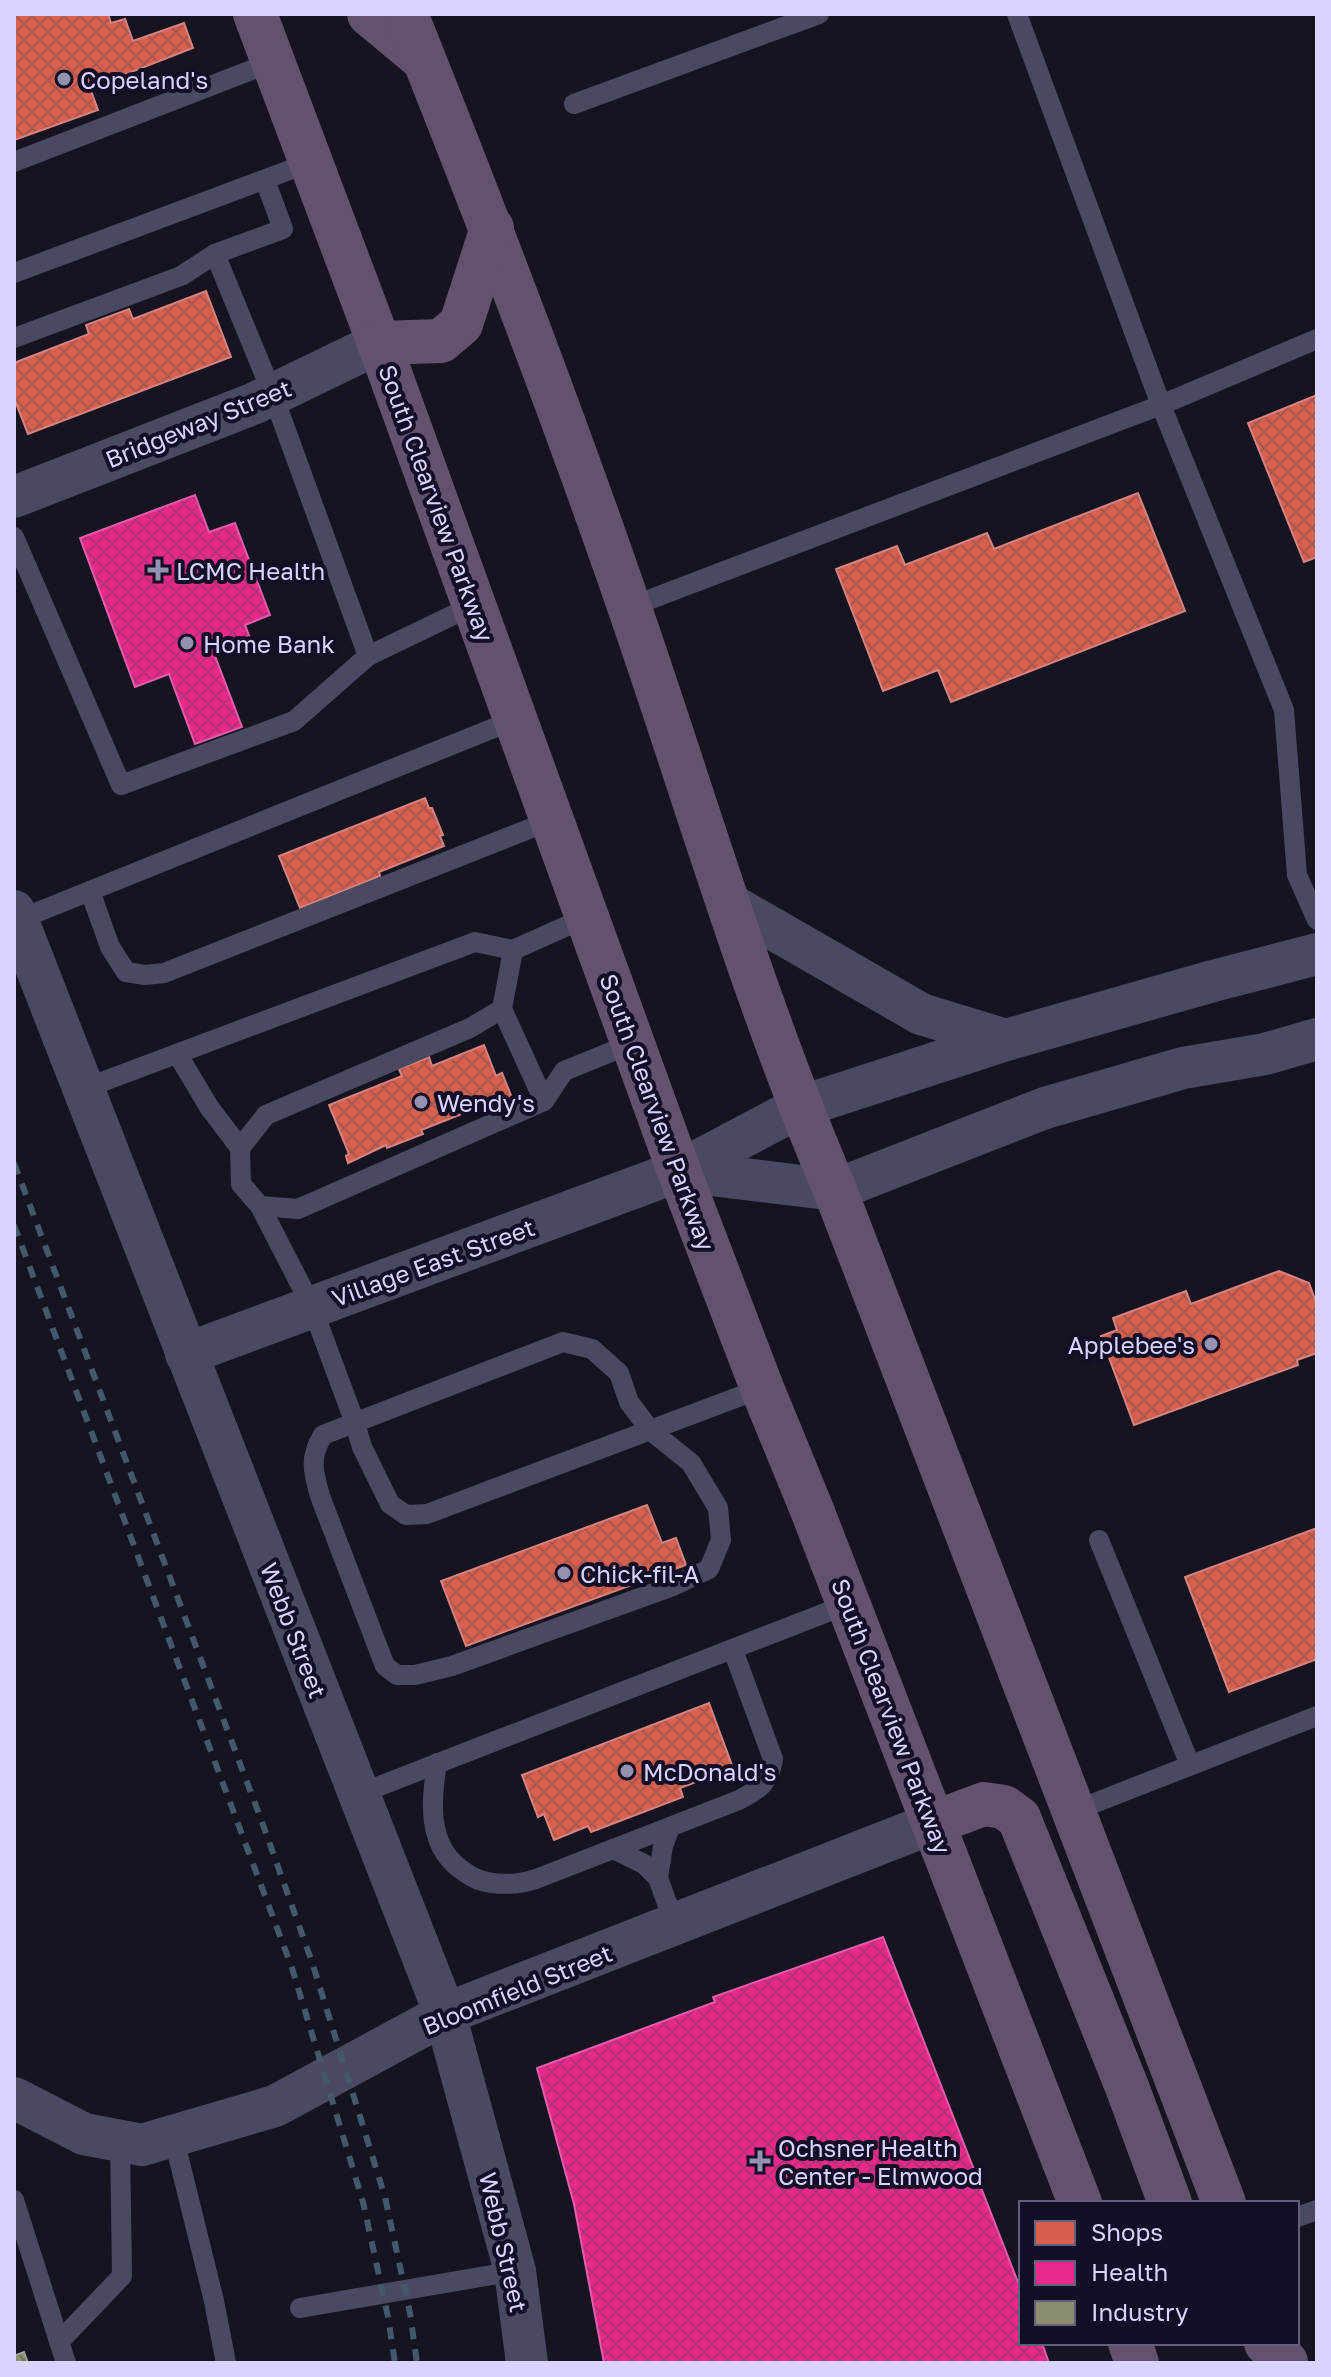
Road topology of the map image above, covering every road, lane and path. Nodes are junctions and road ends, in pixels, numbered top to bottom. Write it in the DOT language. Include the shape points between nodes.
graph roads {
  1 [pos="255,14"];
  2 [pos="369,14"];
  3 [pos="406,14"];
  4 [pos="819,14"];
  5 [pos="1017,14"];
  6 [pos="425,60"];
  7 [pos="272,62"];
  8 [pos="574,104"];
  9 [pos="14,162"];
  10 [pos="311,162"];
  11 [pos="265,180"];
  12 [pos="492,228"];
  13 [pos="215,254"];
  14 [pos="14,273"];
  15 [pos="14,338"];
  16 [pos="1317,339"];
  17 [pos="379,343"];
  18 [pos="273,395"];
  19 [pos="1161,405"];
  20 [pos="14,497"];
  21 [pos="14,537"];
  22 [pos="474,605"];
  23 [pos="630,607"];
  24 [pos="368,656"];
  25 [pos="516,719"];
  26 [pos="552,820"];
  27 [pos="90,891"];
  28 [pos="728,903"];
  29 [pos="16,916"];
  30 [pos="587,917"];
  31 [pos="1317,920"];
  32 [pos="513,950"];
  33 [pos="1317,954"];
  34 [pos="502,1009"];
  35 [pos="1317,1039"];
  36 [pos="1006,1040"];
  37 [pos="633,1043"];
  38 [pos="178,1055"];
  39 [pos="83,1089"];
  40 [pos="544,1101"];
  41 [pos="800,1107"];
  42 [pos="240,1148"];
  43 [pos="679,1171"];
  44 [pos="835,1190"];
  45 [pos="260,1206"];
  46 [pos="312,1307"];
  47 [pos="186,1354"];
  48 [pos="762,1388"];
  49 [pos="355,1423"];
  50 [pos="650,1430"];
  51 [pos="1099,1540"];
  52 [pos="848,1604"];
  53 [pos="733,1650"];
  54 [pos="1317,1716"];
  55 [pos="437,1763"];
  56 [pos="1190,1765"];
  57 [pos="359,1794"];
  58 [pos="1074,1811"];
  59 [pos="933,1823"];
  60 [pos="670,1827"];
  61 [pos="613,1849"];
  62 [pos="658,1878"];
  63 [pos="675,1925"];
  64 [pos="445,2014"];
  65 [pos="14,2098"];
  66 [pos="173,2135"];
  67 [pos="120,2141"];
  68 [pos="14,2200"];
  69 [pos="1079,2201"];
  70 [pos="1169,2201"];
  71 [pos="1223,2201"];
  72 [pos="515,2271"];
  73 [pos="300,2308"];
  74 [pos="59,2342"];
  75 [pos="1268,2345"];
  76 [pos="1286,2362"];
  77 [pos="66,2363"];
  78 [pos="226,2363"];
  79 [pos="527,2363"];
  1 -- 7 [label="highway, South Clearview Parkway"];
  2 -- 6 [label="highway"];
  3 -- 6 [label="highway"];
  4 -- 8 [label="lane"];
  5 -- 19 [label="lane"];
  6 -- 12 [label="highway"];
  7 -- 9 [label="lane"];
  7 -- 10 [label="highway, South Clearview Parkway"];
  10 -- 11 [label="lane"];
  10 -- 17 [label="highway, South Clearview Parkway"];
  11 -- 13 [label="lane" via="283,229"];
  11 -- 14 [label="lane"];
  12 -- 17 [label="highway" via="461,324 441,341"];
  12 -- 23 [label="highway"];
  13 -- 15 [label="lane" via="181,276"];
  13 -- 18 [label="lane"];
  16 -- 19 [label="lane"];
  17 -- 18 [label="street, Bridgeway Street"];
  17 -- 22 [label="highway, South Clearview Parkway"];
  18 -- 20 [label="street, Bridgeway Street"];
  18 -- 24 [label="lane"];
  19 -- 23 [label="lane"];
  19 -- 31 [label="lane" via="1284,710 1297,875"];
  21 -- 24 [label="lane" via="121,785 294,721"];
  22 -- 24 [label="lane"];
  22 -- 25 [label="highway, South Clearview Parkway"];
  23 -- 28 [label="highway"];
  25 -- 26 [label="highway, South Clearview Parkway"];
  25 -- 27 [label="lane"];
  26 -- 27 [label="lane" via="164,973 126,972 110,947"];
  26 -- 30 [label="highway, South Clearview Parkway"];
  27 -- 29 [label="lane"];
  28 -- 36 [label="street" via="921,1014"];
  28 -- 41 [label="highway"];
  29 -- 39 [label="street, Webb Street"];
  30 -- 32 [label="lane"];
  30 -- 37 [label="highway, South Clearview Parkway"];
  32 -- 34 [label="lane"];
  32 -- 38 [label="lane" via="475,942"];
  33 -- 36 [label="street, Village East Street"];
  34 -- 40 [label="lane"];
  34 -- 42 [label="lane" via="470,1028 266,1115"];
  35 -- 44 [label="street" via="1183,1068 1045,1108"];
  36 -- 41 [label="street, Village East Street"];
  37 -- 40 [label="lane" via="564,1071"];
  37 -- 43 [label="highway, South Clearview Parkway"];
  38 -- 39 [label="lane"];
  38 -- 42 [label="lane"];
  39 -- 47 [label="street, Webb Street"];
  40 -- 45 [label="lane" via="298,1209"];
  41 -- 43 [label="street, Village East Street"];
  41 -- 44 [label="highway"];
  42 -- 45 [label="lane" via="241,1184"];
  43 -- 44 [label="street"];
  43 -- 46 [label="street, Village East Street"];
  43 -- 48 [label="highway, South Clearview Parkway"];
  44 -- 58 [label="highway"];
  45 -- 46 [label="lane"];
  46 -- 47 [label="street, Village East Street"];
  46 -- 49 [label="lane"];
  47 -- 57 [label="street, Webb Street"];
  48 -- 50 [label="lane"];
  48 -- 52 [label="highway, South Clearview Parkway"];
  49 -- 50 [label="lane" via="563,1342 592,1349 619,1373 629,1402"];
  49 -- 50 [label="lane" via="390,1504 406,1515 427,1514"];
  49 -- 50 [label="lane" via="323,1435 314,1450 313,1472 385,1666 397,1675 452,1666 709,1569 721,1540 718,1508 691,1463"];
  51 -- 56 [label="lane"];
  52 -- 53 [label="lane"];
  52 -- 59 [label="highway, South Clearview Parkway"];
  53 -- 55 [label="lane"];
  53 -- 60 [label="lane" via="773,1759 770,1776 739,1800"];
  54 -- 56 [label="lane"];
  55 -- 57 [label="lane"];
  55 -- 61 [label="lane" via="432,1794 438,1840 448,1860 476,1881 522,1884"];
  56 -- 58 [label="lane"];
  57 -- 64 [label="street, Webb Street"];
  58 -- 71 [label="highway"];
  59 -- 63 [label="street, Bloomfield Street"];
  59 -- 69 [label="highway, South Clearview Parkway"];
  59 -- 70 [label="highway" via="984,1804 1004,1807 1019,1818"];
  60 -- 61 [label="lane"];
  60 -- 62 [label="lane"];
  61 -- 62 [label="lane" via="644,1864"];
  62 -- 63 [label="lane"];
  63 -- 64 [label="street, Bloomfield Street"];
  64 -- 66 [label="street, Bloomfield Street" via="275,2106"];
  64 -- 72 [label="street, Webb Street"];
  65 -- 67 [label="street, Bloomfield Street" via="84,2134"];
  66 -- 67 [label="street, Bloomfield Street" via="142,2145"];
  66 -- 78 [label="lane"];
  67 -- 74 [label="lane" via="122,2276"];
  68 -- 74 [label="lane"];
  72 -- 73 [label="lane"];
  72 -- 79 [label="street, Webb Street"];
  74 -- 77 [label="lane"];
  75 -- 76 [label="highway"];
}
